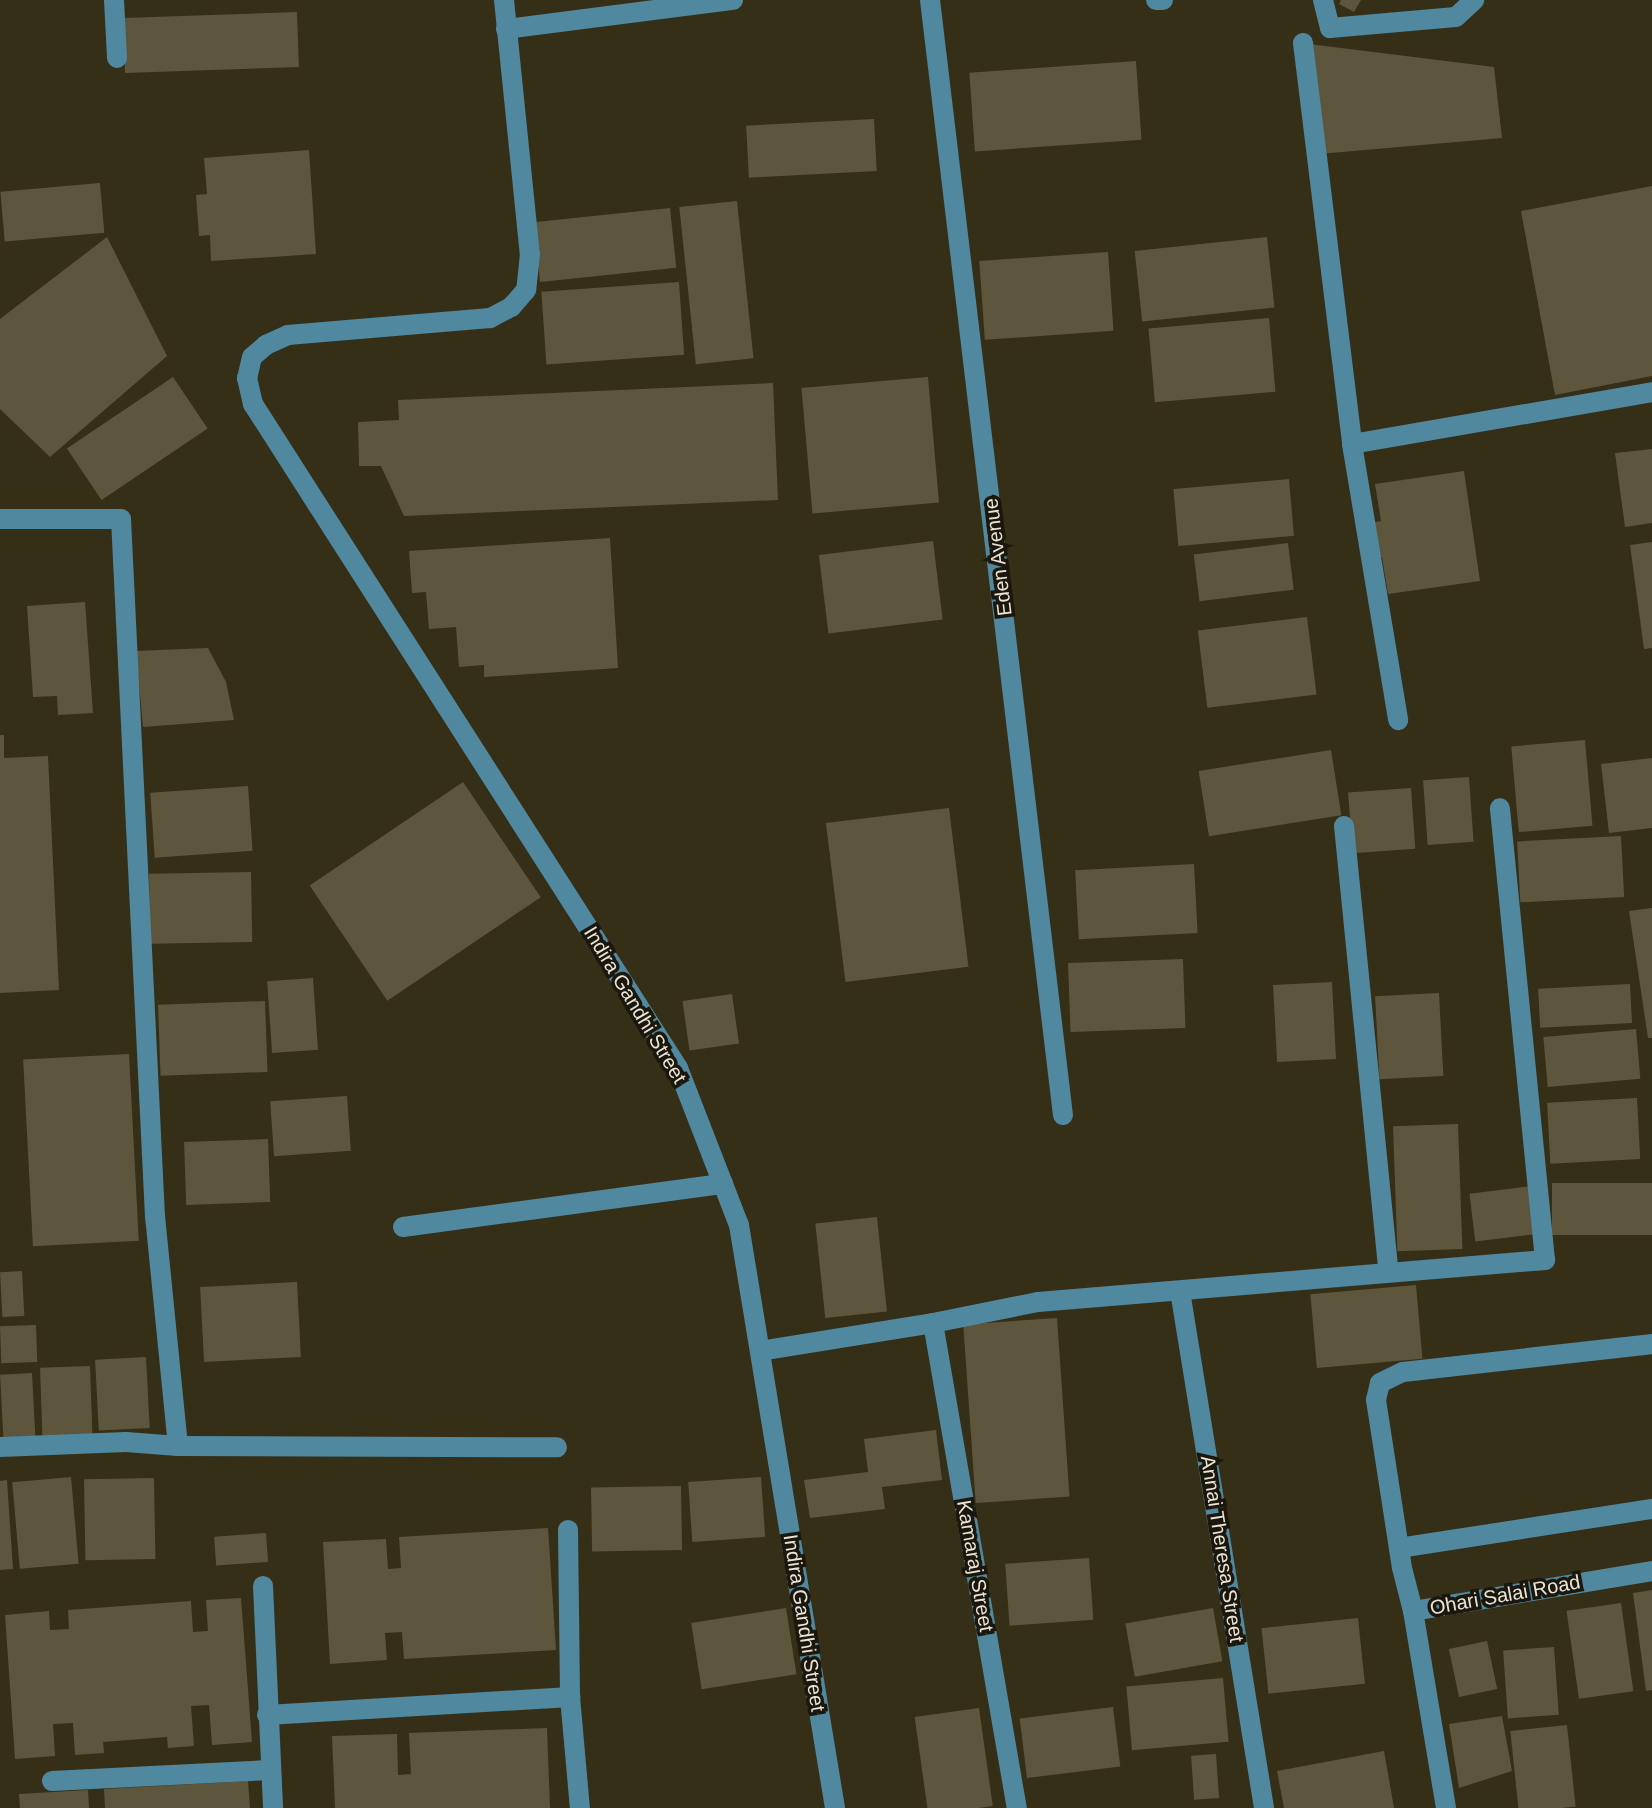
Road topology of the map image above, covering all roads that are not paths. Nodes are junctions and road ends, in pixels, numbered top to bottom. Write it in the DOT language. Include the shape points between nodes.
graph roads {
  1 [pos="114,0"];
  2 [pos="504,0"];
  3 [pos="733,0"];
  4 [pos="930,0"];
  5 [pos="1156,0"];
  6 [pos="1163,0"];
  7 [pos="1323,0"];
  8 [pos="1474,0"];
  9 [pos="506,29"];
  10 [pos="1303,43"];
  11 [pos="117,58"];
  12 [pos="1652,392"];
  13 [pos="1352,444"];
  14 [pos="0,519"];
  15 [pos="1398,720"];
  16 [pos="1500,808"];
  17 [pos="1344,826"];
  18 [pos="1063,1115"];
  19 [pos="723,1184"];
  20 [pos="403,1227"];
  21 [pos="1388,1270"];
  22 [pos="1180,1291"];
  23 [pos="933,1323"];
  24 [pos="1652,1344"];
  25 [pos="760,1351"];
  26 [pos="178,1446"];
  27 [pos="0,1447"];
  28 [pos="557,1447"];
  29 [pos="1652,1509"];
  30 [pos="568,1530"];
  31 [pos="1399,1548"];
  32 [pos="1652,1571"];
  33 [pos="263,1586"];
  34 [pos="1413,1611"];
  35 [pos="570,1697"];
  36 [pos="267,1715"];
  37 [pos="270,1770"];
  38 [pos="52,1781"];
  39 [pos="273,1808"];
  40 [pos="580,1808"];
  41 [pos="835,1808"];
  42 [pos="1017,1808"];
  43 [pos="1264,1808"];
  44 [pos="1446,1808"];
  1 -- 11 [label="street"];
  2 -- 9 [label="street"];
  3 -- 9 [label="street"];
  4 -- 18 [label="street, Eden Avenue"];
  5 -- 6 [label="street"];
  7 -- 8 [label="street" via="1330,28 1456,17"];
  9 -- 19 [label="street, Indira Gandhi Street" via="530,254 526,290 511,307 490,318 288,335 252,357 247,378 253,404 678,1068"];
  10 -- 13 [label="street"];
  12 -- 13 [label="street"];
  13 -- 15 [label="street"];
  14 -- 26 [label="street" via="121,519 155,1216"];
  16 -- 21 [label="street" via="1545,1260"];
  17 -- 21 [label="street"];
  19 -- 20 [label="street"];
  19 -- 25 [label="street, Indira Gandhi Street" via="739,1225"];
  21 -- 22 [label="street"];
  22 -- 23 [label="street" via="1038,1302"];
  22 -- 43 [label="street, Annai Theresa Street"];
  23 -- 25 [label="street"];
  23 -- 42 [label="street, Kamaraj Street"];
  24 -- 31 [label="street" via="1403,1372 1380,1383 1376,1400"];
  25 -- 41 [label="street, Indira Gandhi Street"];
  26 -- 27 [label="street" via="126,1442"];
  26 -- 28 [label="street"];
  29 -- 31 [label="street"];
  30 -- 35 [label="street"];
  31 -- 34 [label="street"];
  32 -- 34 [label="street, Ohari Salai Road"];
  33 -- 36 [label="street"];
  34 -- 44 [label="street, Ohari Salai Road"];
  35 -- 36 [label="street"];
  35 -- 40 [label="street"];
  36 -- 37 [label="street"];
  37 -- 38 [label="street"];
  37 -- 39 [label="street"];
}
